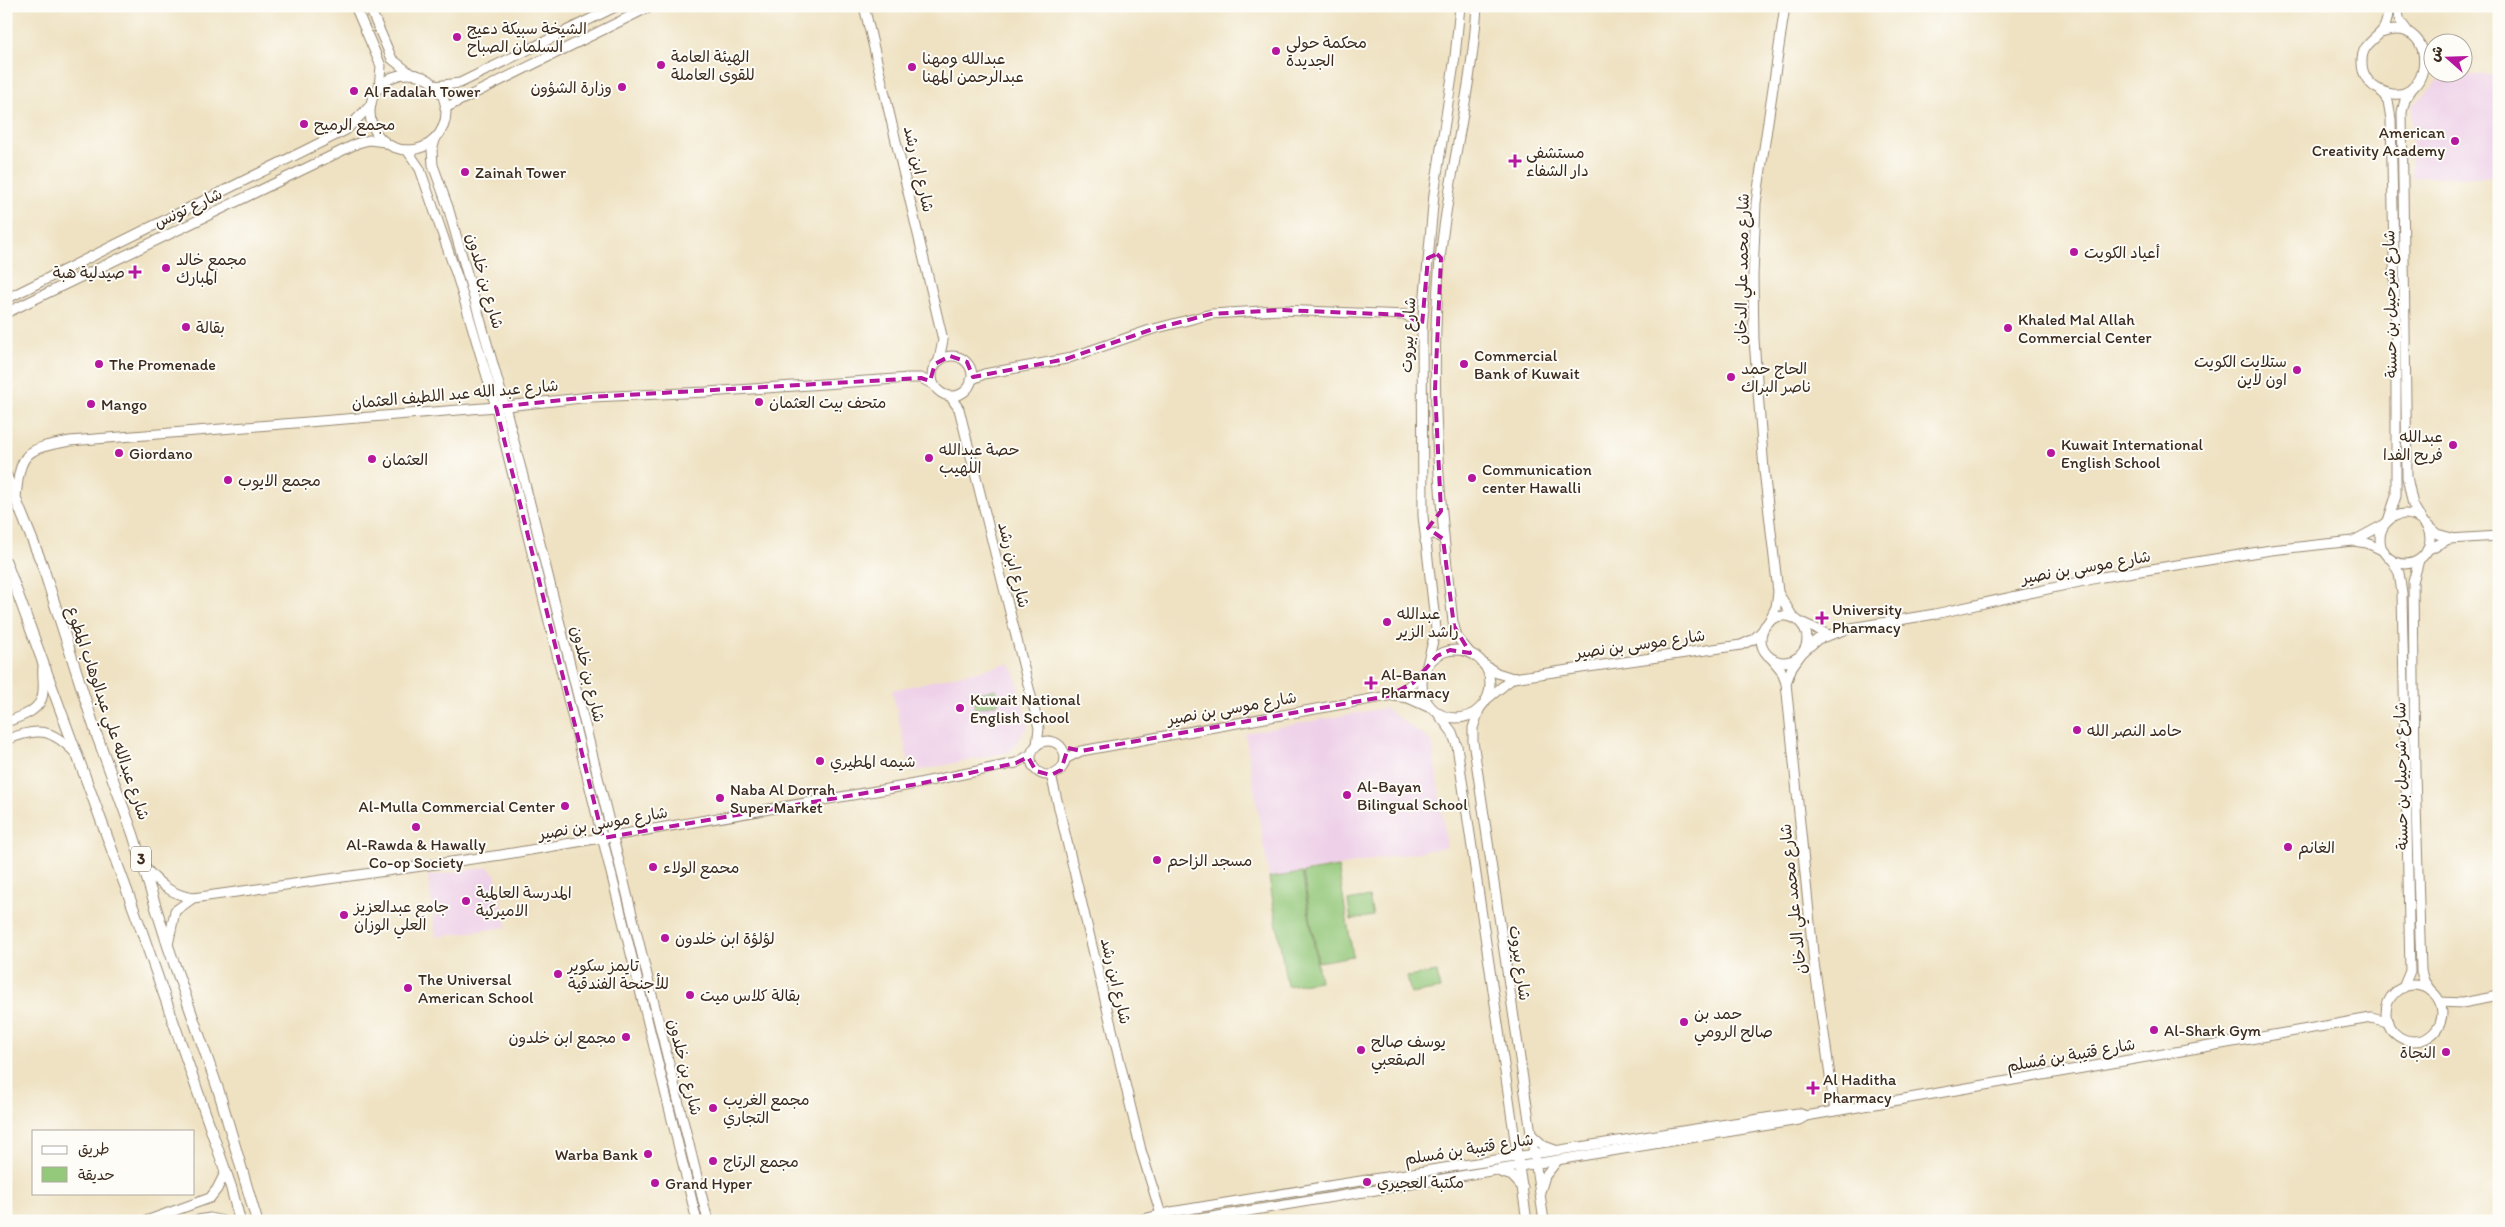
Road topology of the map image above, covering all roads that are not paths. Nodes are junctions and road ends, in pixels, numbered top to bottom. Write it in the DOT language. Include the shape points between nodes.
graph roads {
  1 [pos="355,6"];
  2 [pos="368,6"];
  3 [pos="617,6"];
  4 [pos="652,6"];
  5 [pos="864,6"];
  6 [pos="1460,6"];
  7 [pos="1476,6"];
  8 [pos="1785,6"];
  9 [pos="2388,6"];
  10 [pos="2396,6"];
  11 [pos="2381,33"];
  12 [pos="2411,35"];
  13 [pos="503,61"];
  14 [pos="411,74"];
  15 [pos="506,78"];
  16 [pos="435,86"];
  17 [pos="2413,87"];
  18 [pos="378,89"];
  19 [pos="2381,91"];
  20 [pos="371,105"];
  21 [pos="445,108"];
  22 [pos="336,135"];
  23 [pos="436,137"];
  24 [pos="385,142"];
  25 [pos="407,150"];
  26 [pos="334,155"];
  27 [pos="1435,189"];
  28 [pos="1449,191"];
  29 [pos="1430,236"];
  30 [pos="1443,238"];
  31 [pos="106,249"];
  32 [pos="1428,258"];
  33 [pos="1441,258"];
  34 [pos="92,270"];
  35 [pos="6,299"];
  36 [pos="6,313"];
  37 [pos="1422,328"];
  38 [pos="943,340"];
  39 [pos="956,356"];
  40 [pos="939,360"];
  41 [pos="971,380"];
  42 [pos="934,385"];
  43 [pos="955,395"];
  44 [pos="500,407"];
  45 [pos="6,475"];
  46 [pos="16,500"];
  47 [pos="1440,512"];
  48 [pos="1423,516"];
  49 [pos="2387,522"];
  50 [pos="2423,522"];
  51 [pos="2499,536"];
  52 [pos="2452,538"];
  53 [pos="1444,539"];
  54 [pos="1425,541"];
  55 [pos="2352,541"];
  56 [pos="2428,550"];
  57 [pos="2384,551"];
  58 [pos="2392,560"];
  59 [pos="2419,560"];
  60 [pos="6,562"];
  61 [pos="1778,592"];
  62 [pos="1796,618"];
  63 [pos="1769,621"];
  64 [pos="1762,631"];
  65 [pos="1827,634"];
  66 [pos="1741,645"];
  67 [pos="1470,653"];
  68 [pos="1802,654"];
  69 [pos="1769,656"];
  70 [pos="1483,664"];
  71 [pos="43,667"];
  72 [pos="1425,669"];
  73 [pos="1513,678"];
  74 [pos="1786,684"];
  75 [pos="1388,696"];
  76 [pos="1487,699"];
  77 [pos="1430,708"];
  78 [pos="1479,710"];
  79 [pos="1439,715"];
  80 [pos="18,718"];
  81 [pos="6,722"];
  82 [pos="1039,728"];
  83 [pos="24,732"];
  84 [pos="6,740"];
  85 [pos="1051,741"];
  86 [pos="1037,744"];
  87 [pos="1061,747"];
  88 [pos="1081,751"];
  89 [pos="76,754"];
  90 [pos="1030,755"];
  91 [pos="1065,759"];
  92 [pos="1016,763"];
  93 [pos="1032,767"];
  94 [pos="1051,776"];
  95 [pos="1464,787"];
  96 [pos="613,837"];
  97 [pos="603,838"];
  98 [pos="1488,844"];
  99 [pos="144,866"];
  100 [pos="193,898"];
  101 [pos="1500,924"];
  102 [pos="1485,926"];
  103 [pos="168,946"];
  104 [pos="2403,988"];
  105 [pos="2431,991"];
  106 [pos="2499,996"];
  107 [pos="2440,1002"];
  108 [pos="2462,1003"];
  109 [pos="2388,1006"];
  110 [pos="2442,1017"];
  111 [pos="2371,1018"];
  112 [pos="2388,1022"];
  113 [pos="1835,1111"];
  114 [pos="1806,1116"];
  115 [pos="1531,1133"];
  116 [pos="1515,1134"];
  117 [pos="1560,1151"];
  118 [pos="1534,1155"];
  119 [pos="1518,1157"];
  120 [pos="1499,1160"];
  121 [pos="1557,1161"];
  122 [pos="1536,1165"];
  123 [pos="1520,1167"];
  124 [pos="226,1171"];
  125 [pos="1492,1172"];
  126 [pos="1523,1188"];
  127 [pos="1540,1195"];
  128 [pos="198,1204"];
  129 [pos="1159,1218"];
  130 [pos="197,1220"];
  131 [pos="146,1221"];
  132 [pos="223,1221"];
  133 [pos="240,1221"];
  134 [pos="257,1221"];
  135 [pos="697,1221"];
  136 [pos="708,1221"];
  137 [pos="1136,1221"];
  138 [pos="1188,1221"];
  139 [pos="1527,1221"];
  140 [pos="1544,1221"];
  1 -- 18 [label="street" via="381,66"];
  2 -- 14 [label="street" via="392,59"];
  3 -- 13 [label="street"];
  4 -- 15 [label="street"];
  5 -- 38 [label="street, شارع ابن رشد"];
  6 -- 27 [label="street, شارع بيروت"];
  7 -- 28 [label="street, شارع بيروت" via="1472,55"];
  8 -- 61 [label="street, شارع محمد علي الدخان" via="1756,203 1753,276 1754,340 1764,470"];
  9 -- 11 [label="street" via="2388,17"];
  10 -- 12 [label="street" via="2400,21"];
  11 -- 12 [label="street" via="2393,30"];
  11 -- 19 [label="street" via="2368,42 2362,64 2368,81"];
  12 -- 17 [label="street" via="2419,42 2425,57 2423,73"];
  13 -- 15 [label="street" via="495,70 498,76"];
  13 -- 16 [label="street" via="460,83"];
  14 -- 16 [label="street"];
  14 -- 18 [label="street" via="389,79"];
  15 -- 21 [label="street"];
  16 -- 21 [label="street"];
  17 -- 19 [label="street" via="2398,93"];
  17 -- 50 [label="street, شارع شرحبيل بن حسنة" via="2402,112 2407,477 2413,505"];
  18 -- 20 [label="street"];
  19 -- 49 [label="street, شارع شرحبيل بن حسنة" via="2388,101 2391,118 2396,343 2396,496"];
  20 -- 22 [label="street, شارع تونس" via="353,125"];
  20 -- 24 [label="street" via="373,125"];
  21 -- 23 [label="street" via="444,124"];
  22 -- 26 [label="street" via="344,144"];
  22 -- 31 [label="street, شارع تونس"];
  23 -- 25 [label="street" via="425,146"];
  23 -- 44 [label="street, شارع بن خلدون" via="432,150 433,165 448,207"];
  24 -- 25 [label="street"];
  24 -- 26 [label="street, شارع تونس" via="364,141"];
  25 -- 44 [label="street, شارع بن خلدون" via="420,168"];
  26 -- 34 [label="street, شارع تونس"];
  27 -- 28 [label="street"];
  27 -- 29 [label="street, شارع بيروت"];
  28 -- 30 [label="street, شارع بيروت"];
  29 -- 30 [label="street" via="1436,241"];
  29 -- 32 [label="street, شارع بيروت"];
  30 -- 33 [label="street, شارع بيروت"];
  31 -- 34 [label="street" via="88,262 87,266"];
  31 -- 35 [label="street, شارع تونس"];
  32 -- 33 [label="street" via="1434,253"];
  32 -- 37 [label="street, شارع بيروت"];
  33 -- 47 [label="street, شارع بيروت" via="1435,390"];
  34 -- 36 [label="street, شارع تونس"];
  37 -- 41 [label="street" via="1407,315 1280,310 1211,314 1150,330 1066,360 984,374"];
  37 -- 48 [label="street, شارع بيروت"];
  38 -- 39 [label="street, شارع ابن رشد"];
  38 -- 40 [label="street, شارع ابن رشد"];
  39 -- 40 [label="street"];
  39 -- 41 [label="street" via="967,362"];
  40 -- 42 [label="street" via="933,369"];
  41 -- 43 [label="street" via="967,388"];
  42 -- 43 [label="street" via="941,392"];
  42 -- 44 [label="street, شارع عبد الله عبد اللطيف العثمان" via="910,378 591,397"];
  43 -- 82 [label="street, شارع ابن رشد"];
  44 -- 46 [label="street, شارع عبد الله عبد اللطيف العثمان" via="40,446 22,462"];
  44 -- 96 [label="street, شارع بن خلدون"];
  44 -- 97 [label="street, شارع بن خلدون"];
  45 -- 46 [label="main road, شارع عبدالله علي عبدالوهاب المطوع / 3"];
  46 -- 99 [label="main road, شارع عبدالله علي عبدالوهاب المطوع / 3" via="53,597 96,733"];
  47 -- 48 [label="street" via="1434,521"];
  47 -- 53 [label="street, شارع بيروت"];
  48 -- 54 [label="street, شارع بيروت"];
  49 -- 50 [label="street" via="2395,516 2407,514"];
  49 -- 55 [label="street, شارع موسى بن نصير" via="2372,533"];
  49 -- 57 [label="street" via="2380,540"];
  50 -- 52 [label="street" via="2437,534"];
  50 -- 56 [label="street" via="2430,538"];
  51 -- 52 [label="street"];
  52 -- 56 [label="street"];
  53 -- 54 [label="street" via="1434,533"];
  53 -- 67 [label="street, شارع بيروت" via="1454,626 1457,637"];
  54 -- 72 [label="street, شارع بيروت" via="1436,629"];
  55 -- 57 [label="street, شارع موسى بن نصير" via="2367,543"];
  55 -- 65 [label="street, شارع موسى بن نصير" via="2271,550 2102,577"];
  56 -- 59 [label="street"];
  57 -- 58 [label="street"];
  58 -- 59 [label="street" via="2404,564"];
  58 -- 104 [label="street, شارع شرحبيل بن حسنة" via="2400,573 2402,593 2410,971"];
  59 -- 105 [label="street, شارع شرحبيل بن حسنة" via="2412,582 2415,772 2421,974"];
  60 -- 71 [label="main road, 3"];
  61 -- 62 [label="street, شارع محمد علي الدخان"];
  61 -- 63 [label="street, شارع محمد علي الدخان" via="1776,607"];
  62 -- 63 [label="street" via="1779,616"];
  62 -- 65 [label="street"];
  62 -- 68 [label="street" via="1804,625 1808,638"];
  63 -- 64 [label="street"];
  64 -- 66 [label="street, شارع موسى بن نصير"];
  64 -- 69 [label="street" via="1762,646"];
  65 -- 68 [label="street, شارع موسى بن نصير"];
  66 -- 69 [label="street, شارع موسى بن نصير" via="1756,648"];
  66 -- 73 [label="street, شارع موسى بن نصير"];
  67 -- 70 [label="street"];
  67 -- 72 [label="street" via="1457,650 1443,652"];
  68 -- 69 [label="street" via="1786,662"];
  68 -- 74 [label="street, شارع محمد علي الدخان" via="1792,667"];
  69 -- 74 [label="street, شارع محمد علي الدخان" via="1781,670"];
  70 -- 73 [label="street"];
  70 -- 76 [label="street" via="1490,681"];
  71 -- 80 [label="street" via="41,700 33,710"];
  71 -- 89 [label="main road, 3"];
  72 -- 75 [label="street, شارع موسى بن نصير" via="1405,690"];
  72 -- 77 [label="street" via="1421,687"];
  73 -- 76 [label="street"];
  74 -- 113 [label="street, شارع محمد علي الدخان" via="1814,963"];
  75 -- 77 [label="street, شارع موسى بن نصير" via="1408,698"];
  75 -- 88 [label="street, شارع موسى بن نصير"];
  76 -- 78 [label="street"];
  77 -- 79 [label="street"];
  78 -- 79 [label="street" via="1463,718"];
  78 -- 98 [label="street, شارع بيروت" via="1472,737"];
  79 -- 95 [label="street, شارع بيروت" via="1454,736"];
  80 -- 81 [label="street"];
  80 -- 83 [label="street" via="25,722"];
  82 -- 85 [label="street, شارع ابن رشد"];
  82 -- 86 [label="street, شارع ابن رشد"];
  83 -- 84 [label="street"];
  83 -- 89 [label="street" via="40,731 59,739"];
  85 -- 86 [label="street"];
  85 -- 87 [label="street"];
  86 -- 90 [label="street"];
  87 -- 88 [label="street, شارع موسى بن نصير"];
  87 -- 91 [label="street"];
  88 -- 91 [label="street, شارع موسى بن نصير"];
  89 -- 124 [label="main road, 3"];
  90 -- 92 [label="street, شارع موسى بن نصير"];
  90 -- 93 [label="street"];
  91 -- 94 [label="street" via="1061,770"];
  92 -- 93 [label="street, شارع موسى بن نصير"];
  92 -- 96 [label="street, شارع موسى بن نصير" via="918,784"];
  93 -- 94 [label="street" via="1040,774"];
  94 -- 129 [label="street, شارع ابن رشد" via="1153,1194 1152,1202"];
  95 -- 98 [label="street" via="1469,784 1474,787 1480,826"];
  95 -- 102 [label="street, شارع بيروت"];
  96 -- 97 [label="street, شارع موسى بن نصير"];
  96 -- 136 [label="street, شارع بن خلدون"];
  97 -- 100 [label="street, شارع موسى بن نصير"];
  97 -- 135 [label="street, شارع بن خلدون"];
  98 -- 101 [label="street, شارع بيروت"];
  99 -- 100 [label="street, شارع موسى بن نصير" via="165,888"];
  99 -- 103 [label="main road, شارع عبدالله علي عبدالوهاب المطوع / 3"];
  100 -- 103 [label="street" via="175,911"];
  101 -- 102 [label="street" via="1493,928"];
  101 -- 115 [label="street, شارع بيروت"];
  102 -- 116 [label="street, شارع بيروت"];
  103 -- 134 [label="main road, شارع عبدالله علي عبدالوهاب المطوع / 3" via="219,1092"];
  104 -- 105 [label="street" via="2418,986"];
  104 -- 109 [label="street" via="2395,993"];
  105 -- 107 [label="street"];
  106 -- 108 [label="street"];
  107 -- 108 [label="street"];
  107 -- 110 [label="street"];
  108 -- 110 [label="street"];
  109 -- 111 [label="street, شارع قتيبة بن مُسلم"];
  109 -- 112 [label="street"];
  110 -- 112 [label="street" via="2433,1034 2418,1040 2400,1037"];
  111 -- 112 [label="street, شارع قتيبة بن مُسلم"];
  111 -- 113 [label="street, شارع قتيبة بن مُسلم"];
  113 -- 114 [label="street, شارع قتيبة بن مُسلم"];
  114 -- 117 [label="street, شارع قتيبة بن مُسلم" via="1798,1113"];
  114 -- 121 [label="street, شارع قتيبة بن مُسلم" via="1799,1120"];
  115 -- 117 [label="street" via="1544,1146"];
  115 -- 118 [label="street, شارع بيروت"];
  116 -- 119 [label="street, شارع بيروت"];
  116 -- 120 [label="street" via="1512,1149"];
  117 -- 118 [label="street, شارع قتيبة بن مُسلم"];
  118 -- 119 [label="street, شارع قتيبة بن مُسلم"];
  118 -- 122 [label="street, شارع بيروت"];
  119 -- 120 [label="street, شارع قتيبة بن مُسلم"];
  119 -- 123 [label="street, شارع بيروت"];
  120 -- 129 [label="street, شارع قتيبة بن مُسلم"];
  121 -- 122 [label="street, شارع قتيبة بن مُسلم"];
  121 -- 127 [label="street" via="1545,1176"];
  122 -- 123 [label="street, شارع قتيبة بن مُسلم"];
  122 -- 127 [label="street, شارع بيروت"];
  123 -- 125 [label="street, شارع قتيبة بن مُسلم"];
  123 -- 126 [label="street, شارع بيروت"];
  124 -- 128 [label="street" via="210,1198"];
  124 -- 133 [label="main road, 3"];
  125 -- 126 [label="street" via="1510,1175"];
  125 -- 138 [label="street, شارع قتيبة بن مُسلم"];
  126 -- 139 [label="street, شارع بيروت"];
  127 -- 140 [label="street, شارع بيروت"];
  128 -- 130 [label="street" via="204,1214"];
  128 -- 131 [label="street"];
  129 -- 137 [label="street, شارع قتيبة بن مُسلم"];
  130 -- 132 [label="street"];
}
